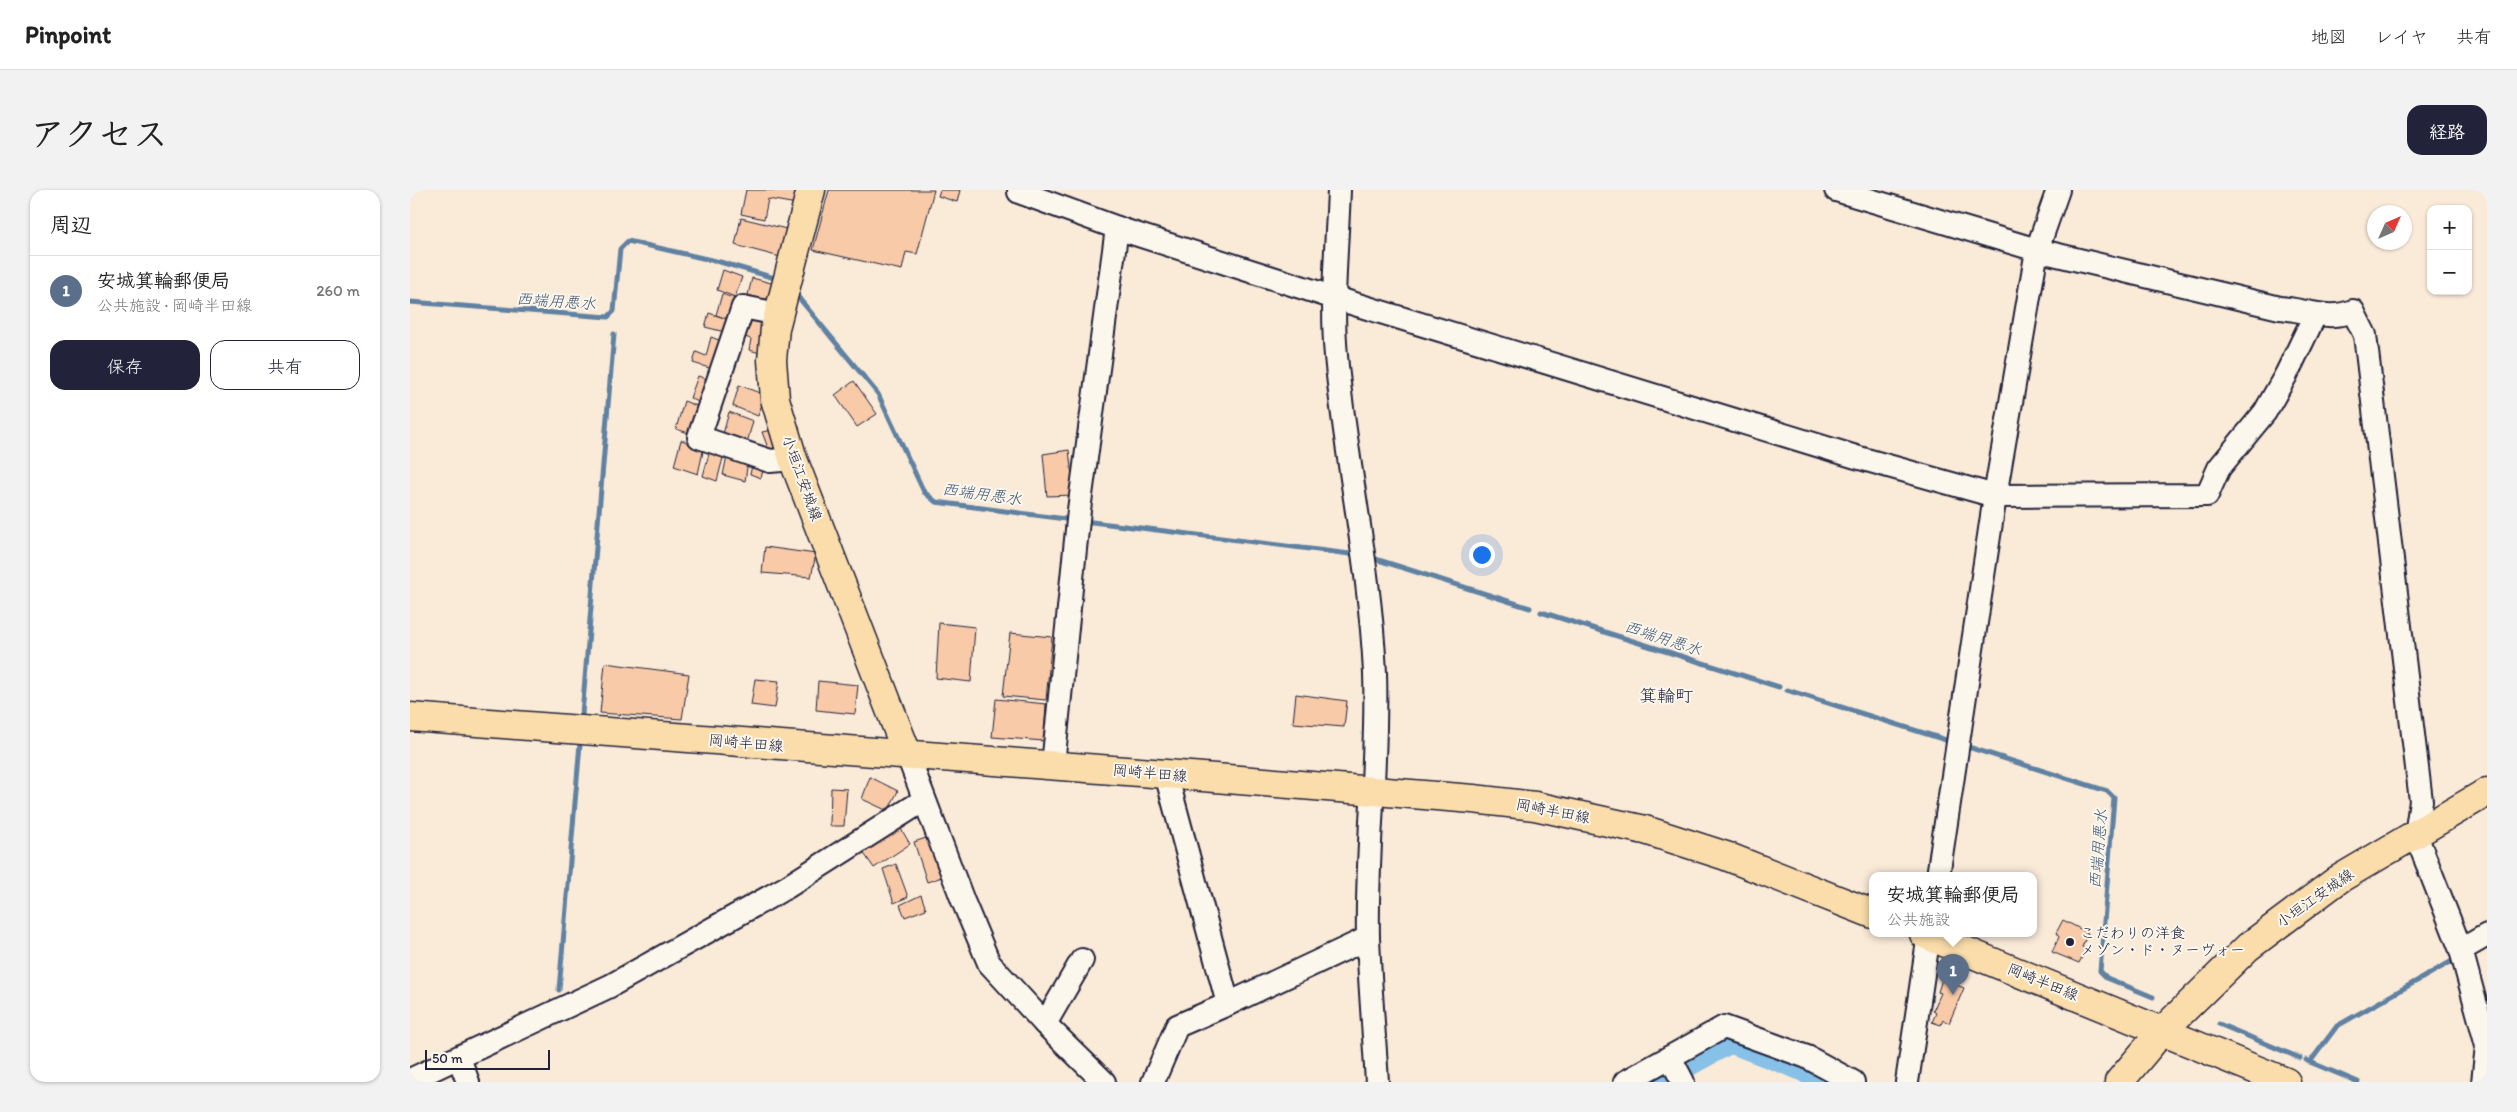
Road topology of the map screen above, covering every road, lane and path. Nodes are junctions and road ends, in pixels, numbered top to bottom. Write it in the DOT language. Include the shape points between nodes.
graph roads {
  1 [pos="811,190"];
  2 [pos="1340,190"];
  3 [pos="1836,190"];
  4 [pos="2058,190"];
  5 [pos="1019,192"];
  6 [pos="1049,196"];
  7 [pos="1116,228"];
  8 [pos="2037,250"];
  9 [pos="1335,298"];
  10 [pos="778,314"];
  11 [pos="2314,315"];
  12 [pos="793,459"];
  13 [pos="1995,496"];
  14 [pos="410,717"];
  15 [pos="908,756"];
  16 [pos="1054,765"];
  17 [pos="1166,774"];
  18 [pos="1371,791"];
  19 [pos="2487,792"];
  20 [pos="924,800"];
  21 [pos="2416,835"];
  22 [pos="1939,872"];
  23 [pos="1869,912"];
  24 [pos="2487,935"];
  25 [pos="1927,937"];
  26 [pos="1934,937"];
  27 [pos="1368,938"];
  28 [pos="2461,950"];
  29 [pos="1082,960"];
  30 [pos="1228,1004"];
  31 [pos="1045,1024"];
  32 [pos="2162,1031"];
  33 [pos="1670,1057"];
  34 [pos="459,1058"];
  35 [pos="410,1080"];
  36 [pos="468,1082"];
  37 [pos="1104,1082"];
  38 [pos="1153,1082"];
  39 [pos="1377,1082"];
  40 [pos="1625,1082"];
  41 [pos="1683,1082"];
  42 [pos="1853,1082"];
  43 [pos="1907,1082"];
  44 [pos="2119,1082"];
  45 [pos="2286,1082"];
  46 [pos="2483,1082"];
  1 -- 10 [label="main road, 小垣江安城線"];
  2 -- 9 [label="street"];
  3 -- 8 [label="street"];
  4 -- 8 [label="street"];
  5 -- 6 [label="street"];
  6 -- 7 [label="street"];
  7 -- 9 [label="street"];
  7 -- 16 [label="street" via="1079,510"];
  8 -- 11 [label="street"];
  8 -- 13 [label="street"];
  9 -- 13 [label="street" via="1856,457"];
  9 -- 18 [label="street" via="1336,355 1369,590 1375,674"];
  10 -- 12 [label="main road, 小垣江安城線" via="772,360 775,399"];
  10 -- 12 [label="street" via="743,307 699,437 770,461"];
  11 -- 13 [label="street" via="2265,412 2219,468 2207,495"];
  11 -- 21 [label="street" via="2341,316 2353,311 2365,335 2421,801"];
  12 -- 15 [label="main road, 小垣江安城線"];
  13 -- 22 [label="street"];
  14 -- 15 [label="main road, 岡崎半田線"];
  15 -- 16 [label="main road, 岡崎半田線"];
  15 -- 20 [label="street"];
  16 -- 17 [label="main road, 岡崎半田線"];
  17 -- 18 [label="main road, 岡崎半田線"];
  17 -- 30 [label="street"];
  18 -- 23 [label="main road, 岡崎半田線" via="1535,806 1645,830 1726,856"];
  18 -- 27 [label="street"];
  19 -- 21 [label="main road, 小垣江安城線"];
  20 -- 31 [label="street" via="989,962"];
  20 -- 34 [label="street" via="787,887 610,986"];
  21 -- 28 [label="street"];
  21 -- 32 [label="main road, 小垣江安城線" via="2339,878 2248,947"];
  24 -- 28 [label="street"];
  25 -- 43 [label="street"];
  26 -- 32 [label="main road, 岡崎半田線"];
  27 -- 30 [label="street"];
  27 -- 39 [label="street"];
  28 -- 46 [label="street" via="2487,1046"];
  29 -- 31 [label="street"];
  30 -- 38 [label="street" via="1177,1026"];
  31 -- 37 [label="street"];
  32 -- 44 [label="main road, 小垣江安城線"];
  32 -- 45 [label="main road, 岡崎半田線"];
  33 -- 40 [label="street"];
  33 -- 41 [label="street"];
  33 -- 42 [label="street" via="1724,1027 1807,1057"];
  34 -- 35 [label="street"];
  34 -- 36 [label="street"];
}
